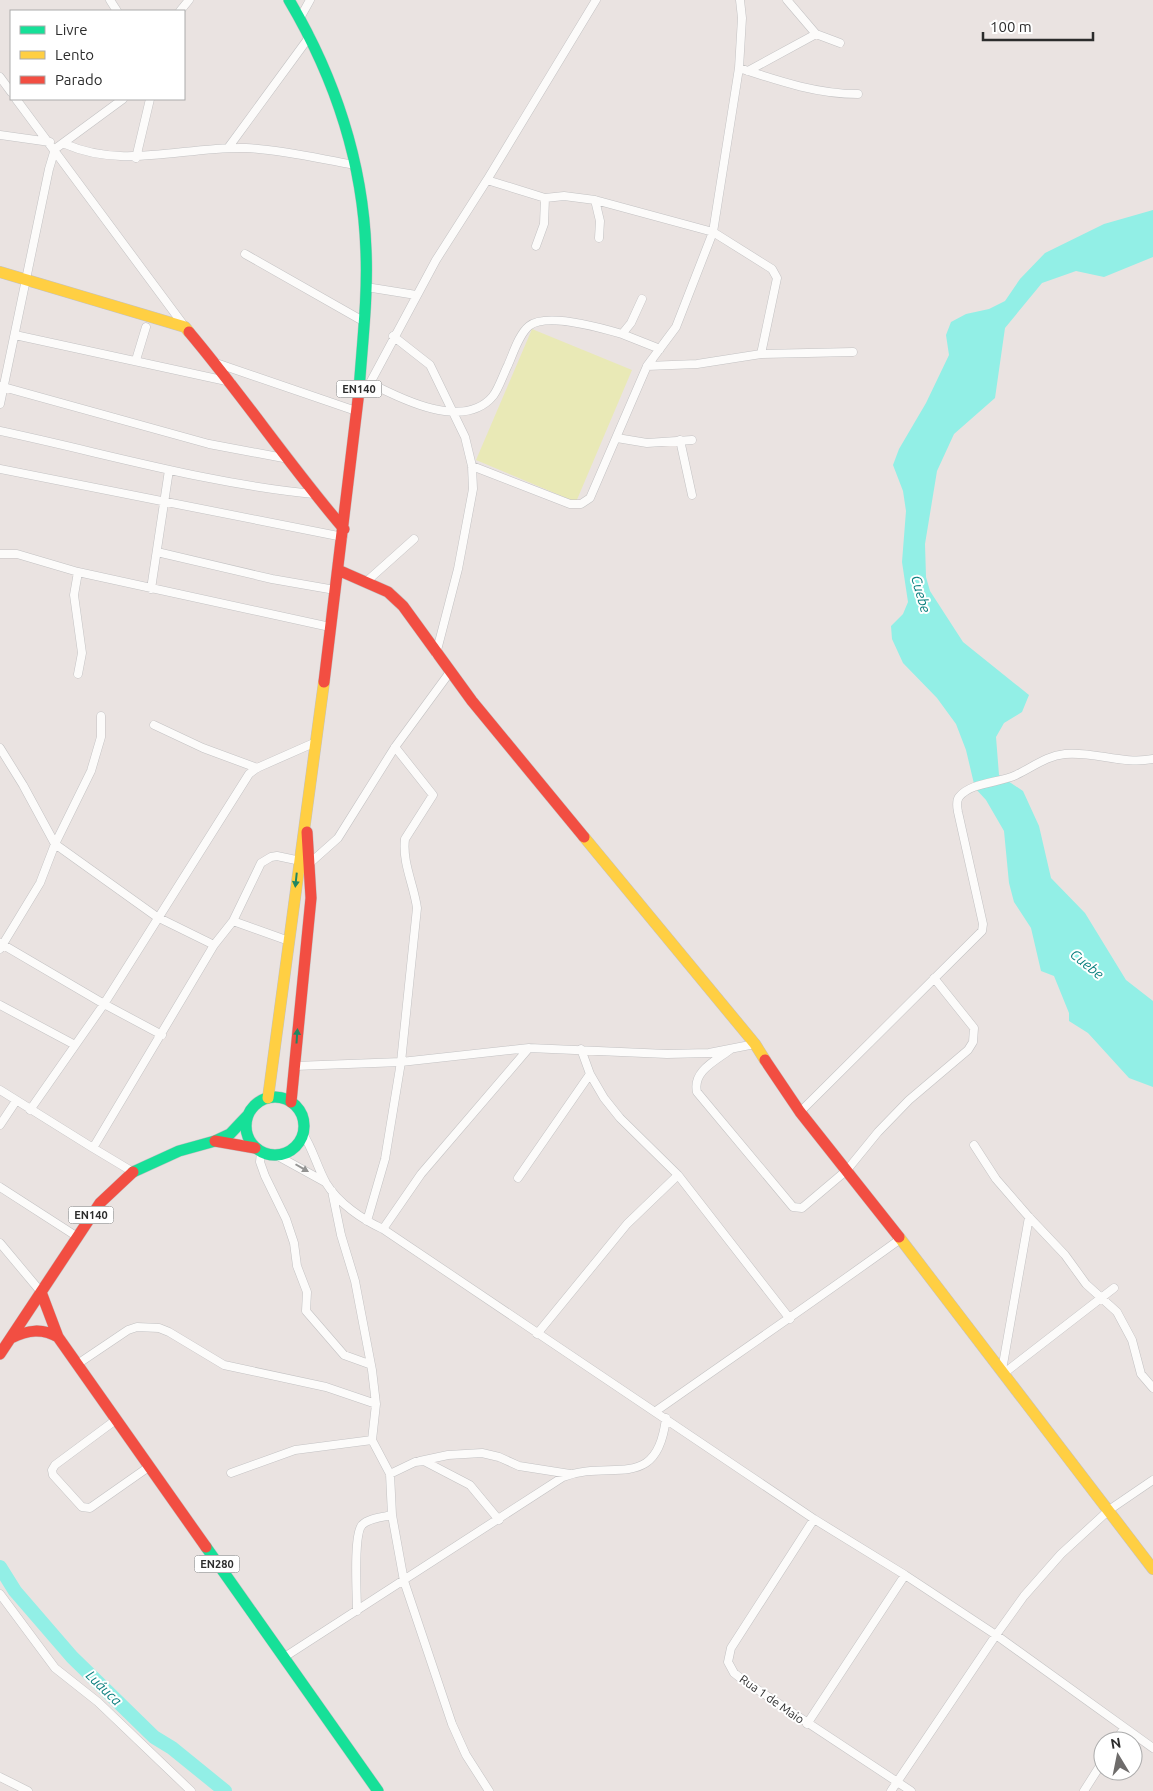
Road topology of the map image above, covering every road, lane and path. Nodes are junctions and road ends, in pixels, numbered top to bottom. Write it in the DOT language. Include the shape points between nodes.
graph roads {
  1 [pos="189,0"];
  2 [pos="289,0"];
  3 [pos="310,0"];
  4 [pos="596,0"];
  5 [pos="740,0"];
  6 [pos="787,0"];
  7 [pos="181,10"];
  8 [pos="300,18"];
  9 [pos="816,34"];
  10 [pos="310,36"];
  11 [pos="840,43"];
  12 [pos="740,68"];
  13 [pos="748,71"];
  14 [pos="0,77"];
  15 [pos="10,91"];
  16 [pos="858,94"];
  17 [pos="17,100"];
  18 [pos="123,100"];
  19 [pos="150,100"];
  20 [pos="0,135"];
  21 [pos="50,142"];
  22 [pos="65,144"];
  23 [pos="228,148"];
  24 [pos="55,149"];
  25 [pos="136,158"];
  26 [pos="356,165"];
  27 [pos="488,180"];
  28 [pos="545,198"];
  29 [pos="595,200"];
  30 [pos="713,232"];
  31 [pos="599,238"];
  32 [pos="536,246"];
  33 [pos="245,254"];
  34 [pos="0,272"];
  35 [pos="28,280"];
  36 [pos="366,287"];
  37 [pos="416,295"];
  38 [pos="642,300"];
  39 [pos="362,321"];
  40 [pos="185,326"];
  41 [pos="146,327"];
  42 [pos="622,334"];
  43 [pos="15,335"];
  44 [pos="393,336"];
  45 [pos="660,349"];
  46 [pos="853,352"];
  47 [pos="761,354"];
  48 [pos="136,360"];
  49 [pos="216,363"];
  50 [pos="647,366"];
  51 [pos="231,382"];
  52 [pos="370,383"];
  53 [pos="2,387"];
  54 [pos="359,398"];
  55 [pos="0,404"];
  56 [pos="356,411"];
  57 [pos="452,413"];
  58 [pos="0,431"];
  59 [pos="618,438"];
  60 [pos="680,440"];
  61 [pos="692,440"];
  62 [pos="289,459"];
  63 [pos="472,466"];
  64 [pos="0,468"];
  65 [pos="169,470"];
  66 [pos="314,494"];
  67 [pos="692,496"];
  68 [pos="164,502"];
  69 [pos="344,533"];
  70 [pos="414,539"];
  71 [pos="157,552"];
  72 [pos="0,554"];
  73 [pos="338,570"];
  74 [pos="78,572"];
  75 [pos="367,581"];
  76 [pos="151,589"];
  77 [pos="335,590"];
  78 [pos="330,627"];
  79 [pos="436,654"];
  80 [pos="450,672"];
  81 [pos="78,674"];
  82 [pos="101,716"];
  83 [pos="154,725"];
  84 [pos="317,742"];
  85 [pos="395,747"];
  86 [pos="0,748"];
  87 [pos="1153,759"];
  88 [pos="257,768"];
  89 [pos="306,815"];
  90 [pos="55,844"];
  91 [pos="298,860"];
  92 [pos="310,863"];
  93 [pos="157,917"];
  94 [pos="233,921"];
  95 [pos="289,941"];
  96 [pos="1,945"];
  97 [pos="214,945"];
  98 [pos="934,978"];
  99 [pos="104,1004"];
  100 [pos="0,1005"];
  101 [pos="162,1035"];
  102 [pos="755,1044"];
  103 [pos="75,1045"];
  104 [pos="529,1048"];
  105 [pos="581,1049"];
  106 [pos="731,1049"];
  107 [pos="401,1062"];
  108 [pos="294,1066"];
  109 [pos="590,1074"];
  110 [pos="0,1090"];
  111 [pos="268,1098"];
  112 [pos="16,1101"];
  113 [pos="291,1102"];
  114 [pos="30,1110"];
  115 [pos="800,1112"];
  116 [pos="248,1115"];
  117 [pos="0,1125"];
  118 [pos="303,1134"];
  119 [pos="215,1141"];
  120 [pos="974,1145"];
  121 [pos="93,1148"];
  122 [pos="258,1150"];
  123 [pos="276,1155"];
  124 [pos="847,1170"];
  125 [pos="133,1172"];
  126 [pos="678,1174"];
  127 [pos="518,1178"];
  128 [pos="327,1184"];
  129 [pos="0,1187"];
  130 [pos="332,1190"];
  131 [pos="1029,1217"];
  132 [pos="367,1222"];
  133 [pos="384,1229"];
  134 [pos="76,1236"];
  135 [pos="899,1240"];
  136 [pos="0,1243"];
  137 [pos="1114,1288"];
  138 [pos="41,1292"];
  139 [pos="1100,1299"];
  140 [pos="790,1319"];
  141 [pos="537,1334"];
  142 [pos="58,1337"];
  143 [pos="11,1338"];
  144 [pos="0,1354"];
  145 [pos="79,1364"];
  146 [pos="369,1364"];
  147 [pos="1002,1372"];
  148 [pos="1153,1388"];
  149 [pos="376,1404"];
  150 [pos="656,1411"];
  151 [pos="666,1418"];
  152 [pos="117,1419"];
  153 [pos="372,1440"];
  154 [pos="420,1461"];
  155 [pos="150,1466"];
  156 [pos="231,1473"];
  157 [pos="390,1474"];
  158 [pos="570,1474"];
  159 [pos="1153,1480"];
  160 [pos="1108,1510"];
  161 [pos="392,1515"];
  162 [pos="814,1519"];
  163 [pos="499,1520"];
  164 [pos="1153,1569"];
  165 [pos="905,1575"];
  166 [pos="404,1581"];
  167 [pos="0,1594"];
  168 [pos="357,1611"];
  169 [pos="996,1635"];
  170 [pos="283,1658"];
  171 [pos="807,1724"];
  172 [pos="1124,1728"];
  173 [pos="1122,1731"];
  174 [pos="1153,1748"];
  175 [pos="0,1777"];
  176 [pos="1093,1777"];
  177 [pos="897,1781"];
  178 [pos="28,1791"];
  179 [pos="191,1791"];
  180 [pos="378,1791"];
  181 [pos="489,1791"];
  182 [pos="891,1791"];
  183 [pos="911,1791"];
  184 [pos="1084,1791"];
  1 -- 7 [label="street"];
  2 -- 8 [label="main road, EN140"];
  3 -- 8 [label="street"];
  4 -- 27 [label="street"];
  5 -- 12 [label="street"];
  6 -- 9 [label="street"];
  8 -- 10 [label="main road, EN140"];
  9 -- 11 [label="street"];
  9 -- 13 [label="street"];
  10 -- 23 [label="street"];
  10 -- 26 [label="main road, EN140" via="330,81"];
  12 -- 13 [label="street"];
  12 -- 30 [label="street"];
  13 -- 16 [label="street" via="806,88 836,94"];
  14 -- 15 [label="street"];
  17 -- 21 [label="street"];
  18 -- 22 [label="street"];
  19 -- 25 [label="street"];
  20 -- 21 [label="street"];
  21 -- 24 [label="street"];
  22 -- 24 [label="street"];
  22 -- 25 [label="street" via="82,151"];
  23 -- 25 [label="street"];
  23 -- 26 [label="street" via="269,150"];
  24 -- 35 [label="street"];
  24 -- 40 [label="street"];
  26 -- 36 [label="main road, EN140" via="366,250"];
  27 -- 28 [label="street"];
  27 -- 37 [label="street"];
  28 -- 29 [label="street" via="564,196"];
  28 -- 32 [label="street" via="544,224"];
  29 -- 30 [label="street"];
  29 -- 31 [label="street" via="600,221"];
  30 -- 45 [label="street" via="676,327"];
  30 -- 47 [label="street" via="776,273"];
  33 -- 39 [label="street"];
  34 -- 35 [label="main road"];
  35 -- 40 [label="main road"];
  35 -- 43 [label="street"];
  36 -- 37 [label="street"];
  36 -- 39 [label="main road, EN140"];
  37 -- 44 [label="street"];
  38 -- 42 [label="street"];
  39 -- 54 [label="main road, EN140"];
  40 -- 49 [label="main road"];
  41 -- 48 [label="street"];
  42 -- 45 [label="street"];
  42 -- 57 [label="street" via="545,319 529,326 492,396 474,410"];
  43 -- 48 [label="street"];
  43 -- 53 [label="street"];
  44 -- 52 [label="street"];
  44 -- 57 [label="street" via="430,365"];
  45 -- 50 [label="street"];
  46 -- 47 [label="street"];
  47 -- 50 [label="street" via="697,364"];
  48 -- 51 [label="street"];
  49 -- 51 [label="main road"];
  49 -- 56 [label="street"];
  50 -- 59 [label="street"];
  51 -- 62 [label="main road"];
  52 -- 54 [label="street"];
  52 -- 57 [label="street" via="394,396"];
  53 -- 55 [label="street"];
  53 -- 62 [label="street" via="209,444"];
  54 -- 56 [label="main road, EN140"];
  56 -- 69 [label="main road, EN140"];
  57 -- 63 [label="street" via="466,437"];
  58 -- 65 [label="street"];
  59 -- 60 [label="street" via="647,443"];
  59 -- 63 [label="street" via="590,498 581,504 570,504"];
  60 -- 61 [label="street"];
  60 -- 67 [label="street"];
  62 -- 66 [label="main road"];
  63 -- 79 [label="street" via="473,489 458,570"];
  64 -- 68 [label="street"];
  65 -- 66 [label="street"];
  65 -- 68 [label="street"];
  66 -- 69 [label="main road"];
  68 -- 69 [label="street"];
  68 -- 71 [label="street"];
  69 -- 73 [label="main road, EN140"];
  70 -- 75 [label="street"];
  71 -- 76 [label="street"];
  71 -- 77 [label="street"];
  72 -- 74 [label="street" via="17,554"];
  73 -- 75 [label="main road"];
  73 -- 77 [label="main road, EN140"];
  74 -- 76 [label="street"];
  74 -- 81 [label="street" via="74,595 82,653"];
  75 -- 79 [label="main road" via="388,592 403,606"];
  76 -- 78 [label="street"];
  77 -- 78 [label="main road, EN140"];
  78 -- 84 [label="main road, EN140"];
  79 -- 80 [label="main road"];
  80 -- 85 [label="street"];
  80 -- 102 [label="main road"];
  82 -- 90 [label="street" via="101,737 91,771"];
  83 -- 88 [label="street"];
  84 -- 88 [label="street"];
  84 -- 89 [label="main road, EN140"];
  85 -- 92 [label="street" via="338,838"];
  85 -- 107 [label="street" via="433,795 404,839 417,908"];
  86 -- 90 [label="street"];
  87 -- 98 [label="street" via="1135,761 1057,755 960,796 958,812 983,924 982,931"];
  88 -- 93 [label="street" via="249,774"];
  89 -- 91 [label="main road, EN140"];
  89 -- 92 [label="main road, EN140"];
  90 -- 93 [label="street"];
  90 -- 96 [label="street" via="40,884"];
  91 -- 92 [label="street"];
  91 -- 94 [label="street" via="277,856 261,863"];
  91 -- 95 [label="main road, EN140, one-way"];
  108 -- 92 [label="main road, EN140, one-way" via="311,898"];
  93 -- 97 [label="street"];
  93 -- 99 [label="street"];
  94 -- 95 [label="street"];
  94 -- 97 [label="street"];
  95 -- 111 [label="main road, EN140"];
  96 -- 99 [label="street"];
  97 -- 101 [label="street"];
  98 -- 115 [label="street"];
  98 -- 124 [label="street" via="974,1028 973,1042 878,1132"];
  99 -- 101 [label="street"];
  99 -- 103 [label="street"];
  100 -- 103 [label="street"];
  101 -- 121 [label="street"];
  102 -- 106 [label="street"];
  102 -- 115 [label="main road"];
  103 -- 114 [label="street"];
  104 -- 105 [label="street"];
  104 -- 107 [label="street"];
  104 -- 133 [label="street" via="421,1174"];
  105 -- 106 [label="street" via="636,1054 709,1053"];
  105 -- 109 [label="street"];
  106 -- 124 [label="street" via="700,1073 695,1084 697,1092 793,1207 802,1208"];
  107 -- 108 [label="street"];
  107 -- 132 [label="street" via="385,1159"];
  108 -- 113 [label="main road, EN140"];
  109 -- 126 [label="street" via="620,1118"];
  109 -- 127 [label="street"];
  110 -- 112 [label="street"];
  111 -- 113 [label="main road"];
  111 -- 116 [label="main road, EN140"];
  112 -- 114 [label="street"];
  112 -- 117 [label="street"];
  113 -- 118 [label="main road" via="302,1116"];
  114 -- 121 [label="street"];
  115 -- 124 [label="main road"];
  116 -- 119 [label="main road, EN140" via="230,1134"];
  116 -- 122 [label="main road" via="248,1138"];
  118 -- 123 [label="main road" via="293,1149"];
  118 -- 128 [label="street" via="313,1149"];
  119 -- 122 [label="main road, EN140" via="247,1144"];
  119 -- 125 [label="main road, EN140" via="179,1151"];
  120 -- 131 [label="street" via="996,1179"];
  121 -- 125 [label="street"];
  122 -- 123 [label="main road, EN140"];
  122 -- 146 [label="street" via="265,1176 294,1243 297,1266 307,1292 306,1311 344,1355"];
  123 -- 128 [label="street, one-way"];
  124 -- 135 [label="main road"];
  125 -- 134 [label="main road, EN140" via="100,1202"];
  126 -- 140 [label="street"];
  126 -- 141 [label="street" via="627,1224"];
  128 -- 130 [label="street"];
  129 -- 134 [label="street"];
  130 -- 132 [label="street"];
  130 -- 146 [label="street" via="355,1281"];
  131 -- 139 [label="street" via="1066,1255"];
  131 -- 147 [label="street"];
  132 -- 133 [label="street"];
  133 -- 141 [label="street"];
  134 -- 138 [label="main road, EN140"];
  135 -- 140 [label="street"];
  135 -- 147 [label="main road"];
  136 -- 138 [label="street"];
  137 -- 139 [label="street"];
  138 -- 142 [label="main road, EN280"];
  138 -- 143 [label="main road, EN140"];
  139 -- 147 [label="street"];
  139 -- 148 [label="street" via="1117,1312 1125,1324 1141,1374"];
  140 -- 150 [label="street" via="712,1369"];
  141 -- 150 [label="street"];
  142 -- 143 [label="main road" via="50,1332 34,1330"];
  142 -- 145 [label="main road, EN280"];
  143 -- 144 [label="main road, EN140"];
  145 -- 149 [label="street" via="128,1330 159,1328 224,1365 326,1387"];
  145 -- 152 [label="main road, EN280"];
  146 -- 149 [label="street"];
  147 -- 160 [label="main road"];
  149 -- 153 [label="street"];
  150 -- 151 [label="street"];
  151 -- 158 [label="street" via="661,1445 650,1461 640,1467"];
  151 -- 162 [label="street"];
  152 -- 155 [label="main road, EN280"];
  152 -- 155 [label="street" via="55,1465 53,1475 82,1507 90,1508"];
  153 -- 156 [label="street" via="295,1450"];
  153 -- 157 [label="street"];
  154 -- 157 [label="street"];
  154 -- 158 [label="street" via="482,1453 519,1466"];
  154 -- 163 [label="street" via="470,1485"];
  155 -- 170 [label="main road, EN280"];
  157 -- 161 [label="street"];
  158 -- 163 [label="street"];
  159 -- 160 [label="street"];
  160 -- 164 [label="main road"];
  160 -- 169 [label="street" via="1061,1554 1024,1596"];
  161 -- 166 [label="street"];
  161 -- 168 [label="street" via="366,1522 360,1528 356,1567"];
  162 -- 165 [label="street"];
  162 -- 171 [label="street, Rua 1 de Maio" via="728,1656 734,1673"];
  163 -- 166 [label="street"];
  165 -- 169 [label="street"];
  165 -- 171 [label="street"];
  166 -- 168 [label="street"];
  166 -- 181 [label="street" via="452,1724 466,1755"];
  167 -- 179 [label="street" via="55,1668 98,1702"];
  168 -- 170 [label="street"];
  169 -- 172 [label="street"];
  169 -- 177 [label="street"];
  170 -- 180 [label="main road, EN280"];
  171 -- 177 [label="street, Rua 1 de Maio"];
  172 -- 173 [label="street"];
  172 -- 174 [label="street"];
  175 -- 178 [label="street"];
  176 -- 184 [label="street"];
  177 -- 182 [label="street"];
  177 -- 183 [label="street, Rua 1 de Maio"];
}
